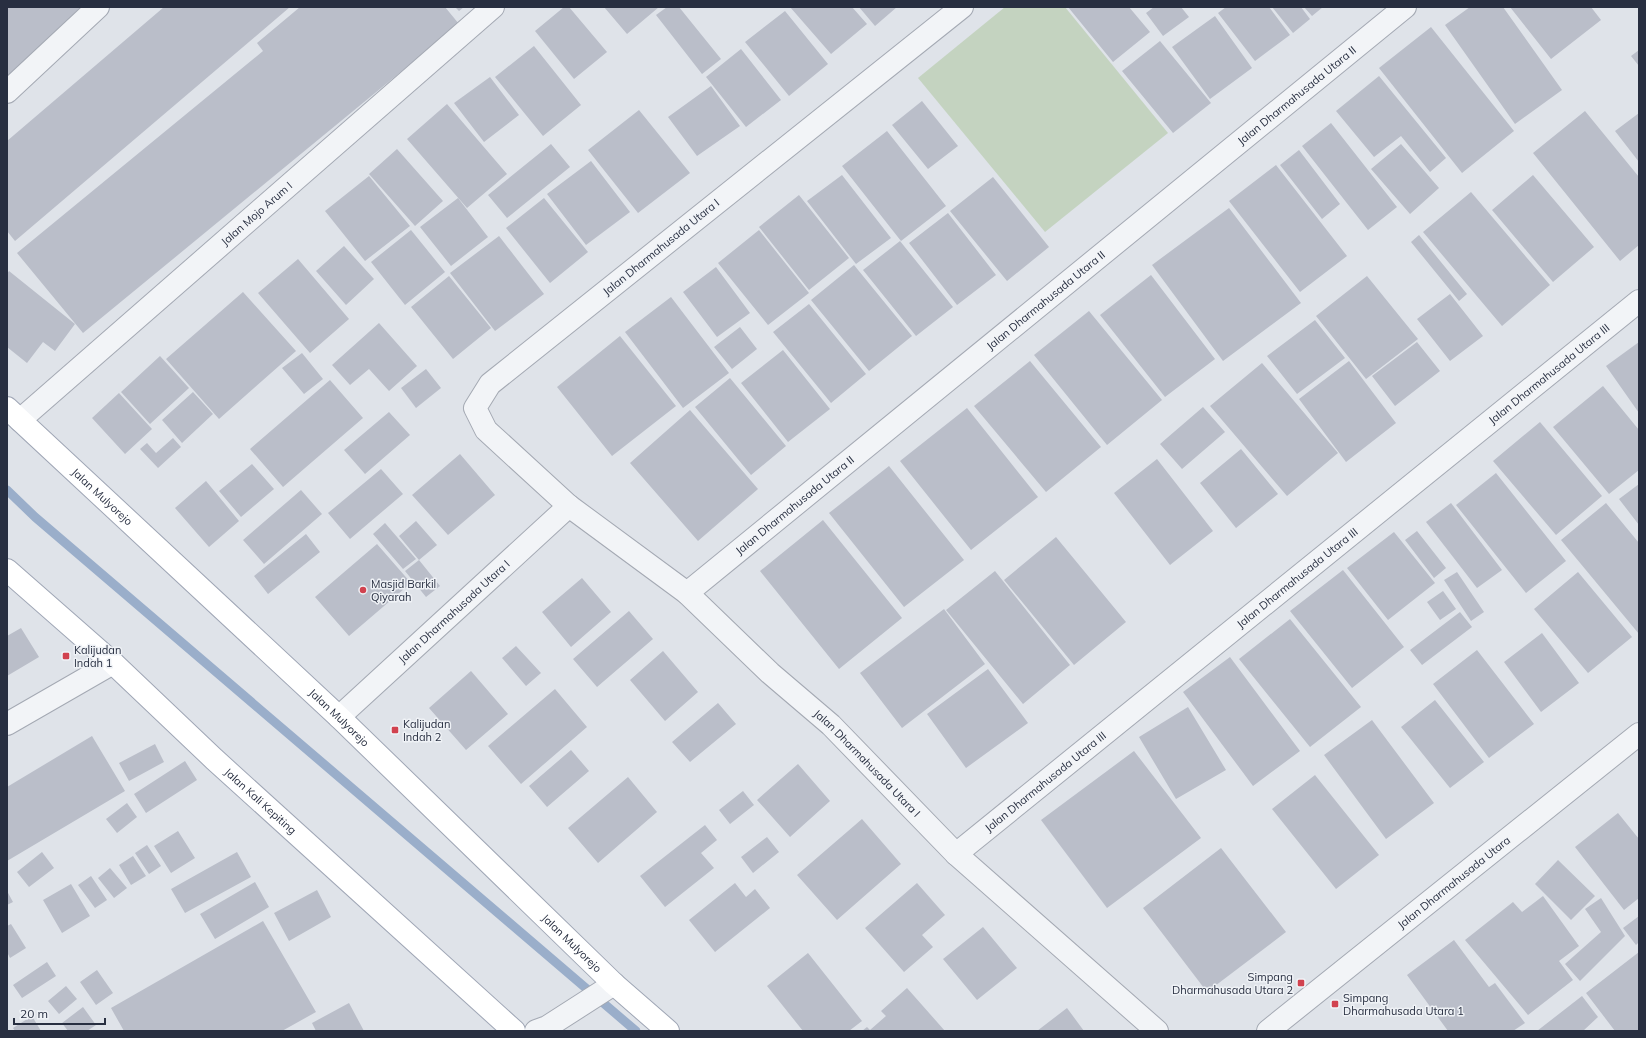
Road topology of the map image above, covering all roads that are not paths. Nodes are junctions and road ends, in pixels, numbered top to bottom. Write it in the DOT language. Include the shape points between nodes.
graph roads {
  1 [pos="98,7"];
  2 [pos="493,7"];
  3 [pos="962,7"];
  4 [pos="1405,7"];
  5 [pos="7,92"];
  6 [pos="1639,301"];
  7 [pos="13,414"];
  8 [pos="569,506"];
  9 [pos="7,570"];
  10 [pos="687,593"];
  11 [pos="113,663"];
  12 [pos="339,717"];
  13 [pos="7,724"];
  14 [pos="1639,734"];
  15 [pos="956,854"];
  16 [pos="610,987"];
  17 [pos="542,1029"];
  18 [pos="514,1031"];
  19 [pos="668,1031"];
  20 [pos="1157,1031"];
  21 [pos="1268,1031"];
  1 -- 5 [label="street"];
  2 -- 7 [label="street, Jalan Mojo Arum I"];
  3 -- 8 [label="street, Jalan Dharmahusada Utara I" via="490,384 475,408 486,430"];
  4 -- 10 [label="street, Jalan Dharmahusada Utara II"];
  6 -- 15 [label="street, Jalan Dharmahusada Utara III"];
  7 -- 12 [label="main road, Jalan Mulyorejo"];
  8 -- 10 [label="street, Jalan Dharmahusada Utara I"];
  8 -- 12 [label="street, Jalan Dharmahusada Utara I"];
  9 -- 11 [label="main road, Jalan Kali Kepiting"];
  10 -- 15 [label="street, Jalan Dharmahusada Utara I" via="770,673 831,725"];
  11 -- 13 [label="street"];
  11 -- 18 [label="main road, Jalan Kali Kepiting" via="214,759"];
  12 -- 16 [label="main road, Jalan Mulyorejo"];
  14 -- 21 [label="street, Jalan Dharmahusada Utara"];
  15 -- 20 [label="street, Jalan Dharmahusada Utara I"];
  16 -- 17 [label="street"];
  16 -- 19 [label="main road, Jalan Mulyorejo"];
}
